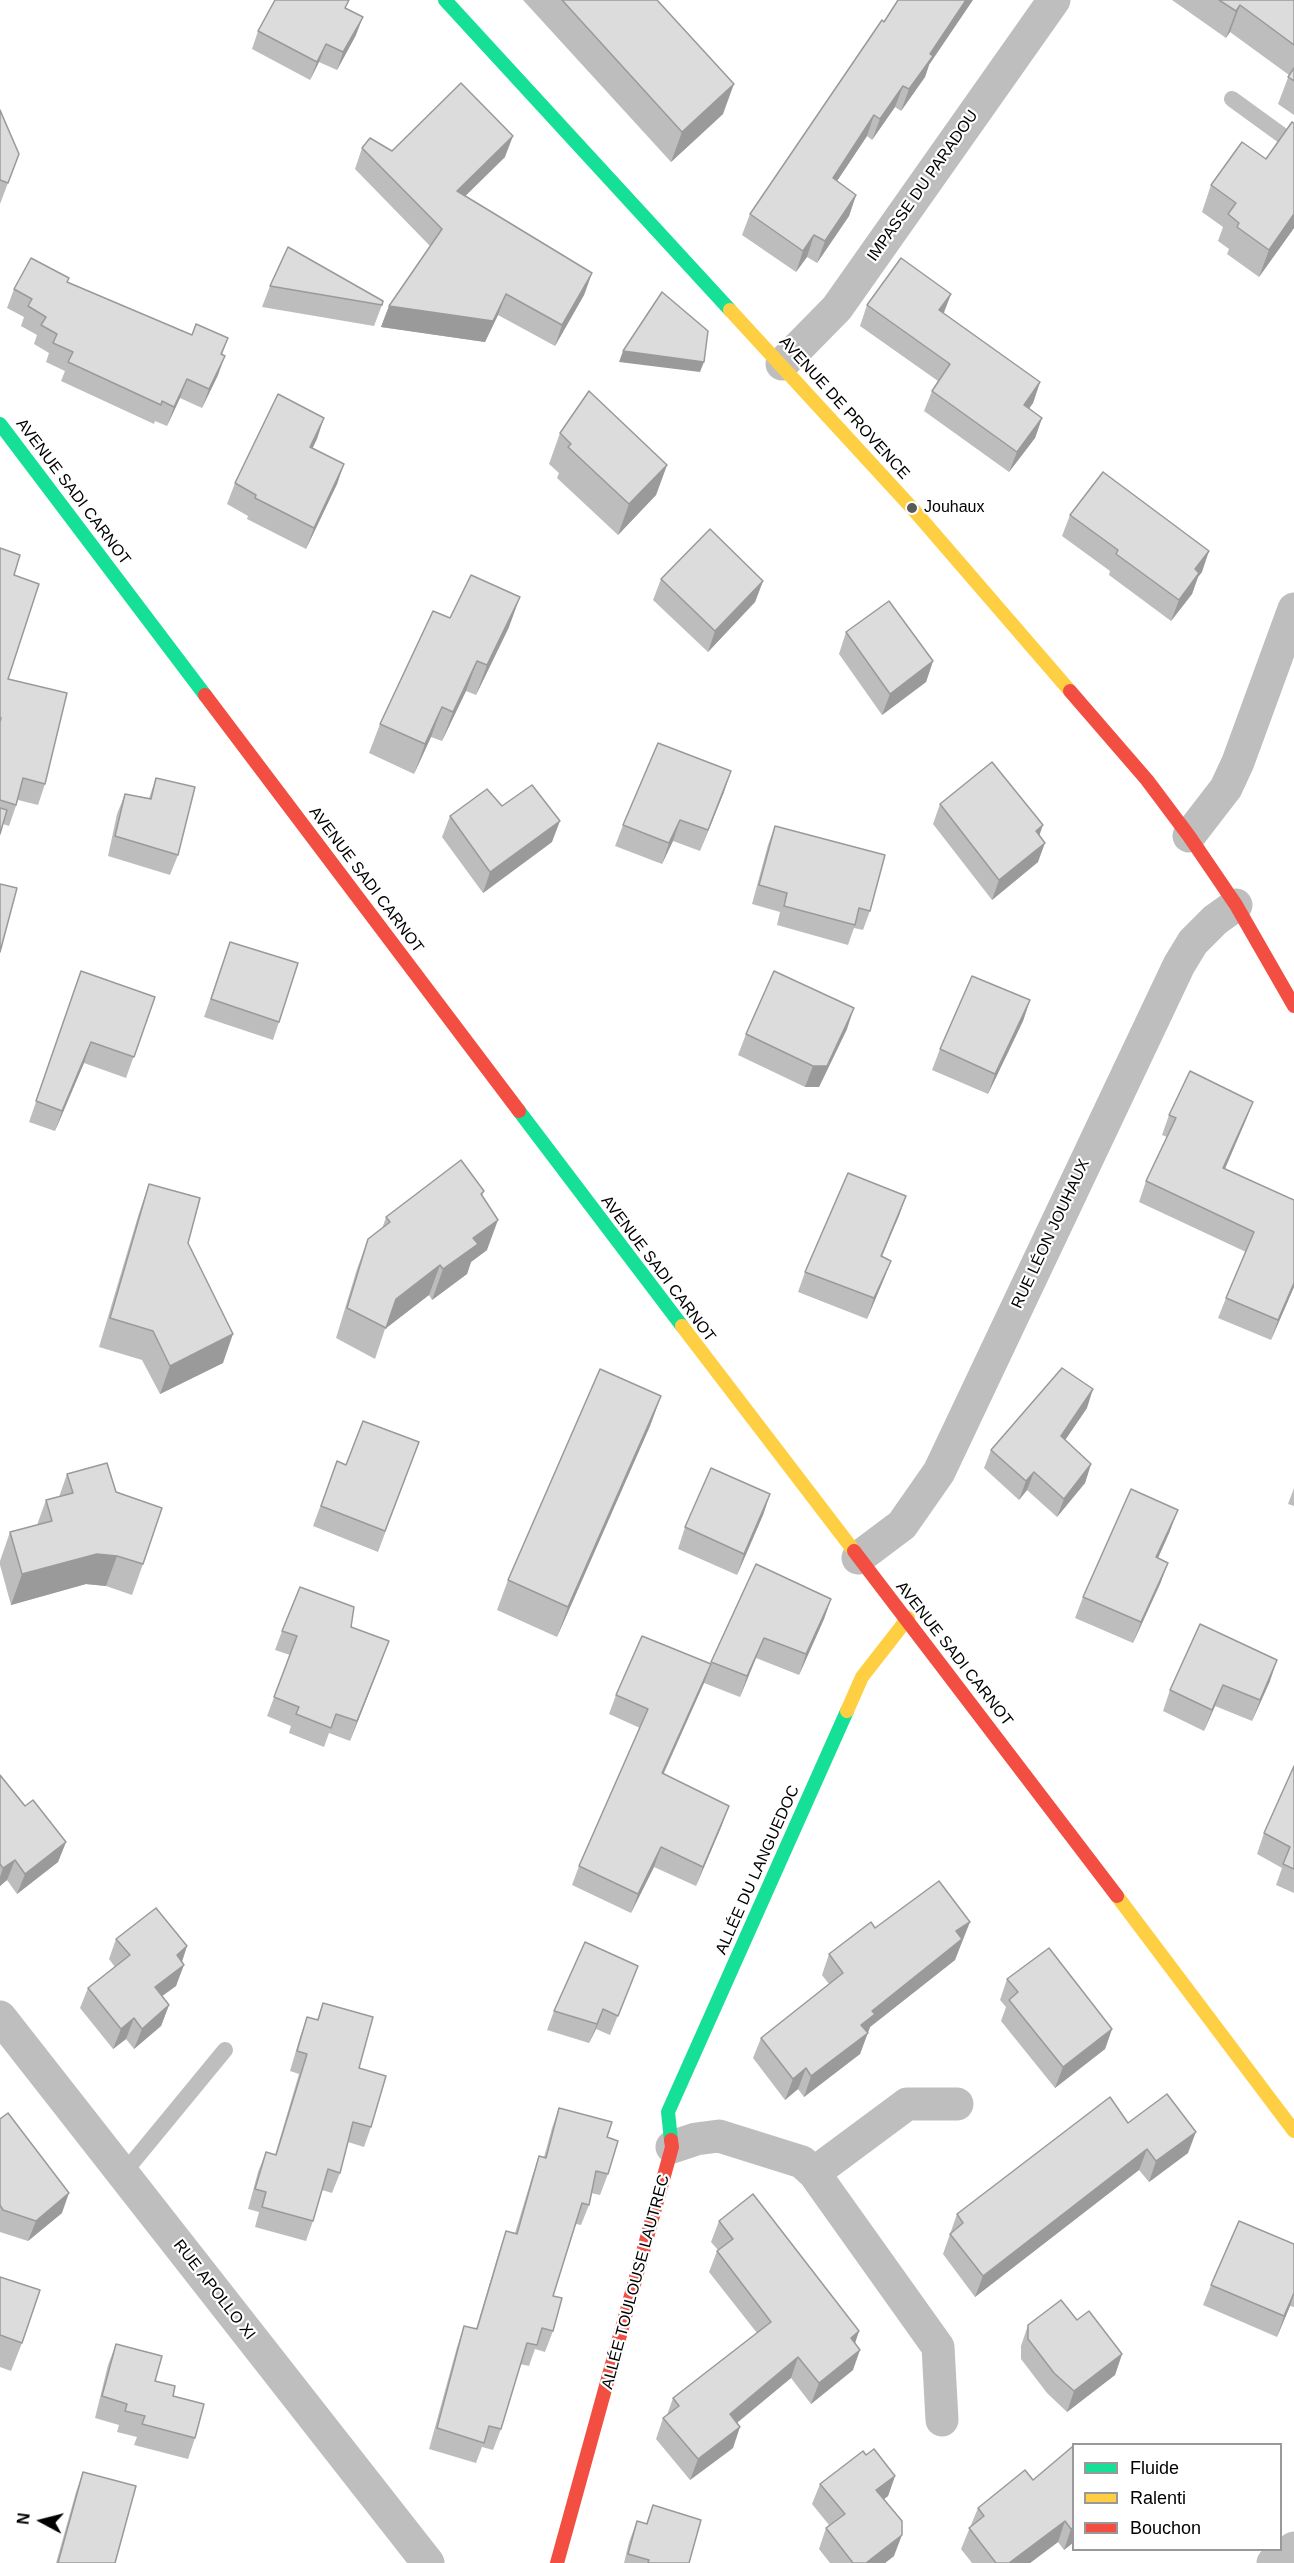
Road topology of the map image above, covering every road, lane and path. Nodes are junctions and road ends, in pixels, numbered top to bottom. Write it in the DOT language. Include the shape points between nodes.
graph roads {
  1 [pos="446,0"];
  2 [pos="1054,0"];
  3 [pos="1232,99"];
  4 [pos="1294,144"];
  5 [pos="782,364"];
  6 [pos="0,424"];
  7 [pos="1294,609"];
  8 [pos="1190,836"];
  9 [pos="1236,905"];
  10 [pos="1294,1006"];
  11 [pos="858,1558"];
  12 [pos="908,1618"];
  13 [pos="0,2017"];
  14 [pos="225,2050"];
  15 [pos="957,2104"];
  16 [pos="1294,2131"];
  17 [pos="672,2147"];
  18 [pos="814,2173"];
  19 [pos="123,2174"];
  20 [pos="942,2420"];
  21 [pos="1294,2548"];
  22 [pos="423,2562"];
  23 [pos="557,2563"];
  24 [pos="1273,2563"];
  1 -- 5 [label="street, AVENUE DE PROVENCE"];
  2 -- 5 [label="street, IMPASSE DU PARADOU" via="837,308"];
  3 -- 4 [label="lane"];
  5 -- 8 [label="street, AVENUE DE PROVENCE" via="912,508 1147,780"];
  6 -- 11 [label="street, AVENUE SADI CARNOT"];
  7 -- 8 [label="street" via="1238,762 1226,788"];
  8 -- 9 [label="street, AVENUE DE PROVENCE"];
  9 -- 10 [label="street, AVENUE DE PROVENCE"];
  9 -- 11 [label="street, RUE LÉON JOUHAUX" via="1194,942 1179,965 939,1472 902,1526"];
  11 -- 12 [label="street, AVENUE SADI CARNOT"];
  12 -- 16 [label="street, AVENUE SADI CARNOT"];
  12 -- 17 [label="street, ALLÉE DU LANGUEDOC" via="862,1677 687,2069 668,2112"];
  13 -- 19 [label="street, RUE APOLLO XI"];
  14 -- 19 [label="lane"];
  15 -- 18 [label="street" via="907,2104"];
  17 -- 18 [label="street" via="719,2136 802,2162"];
  17 -- 23 [label="street, ALLÉE TOULOUSE LAUTREC"];
  18 -- 20 [label="street" via="938,2347"];
  19 -- 22 [label="street, RUE APOLLO XI"];
  21 -- 24 [label="street"];
}
